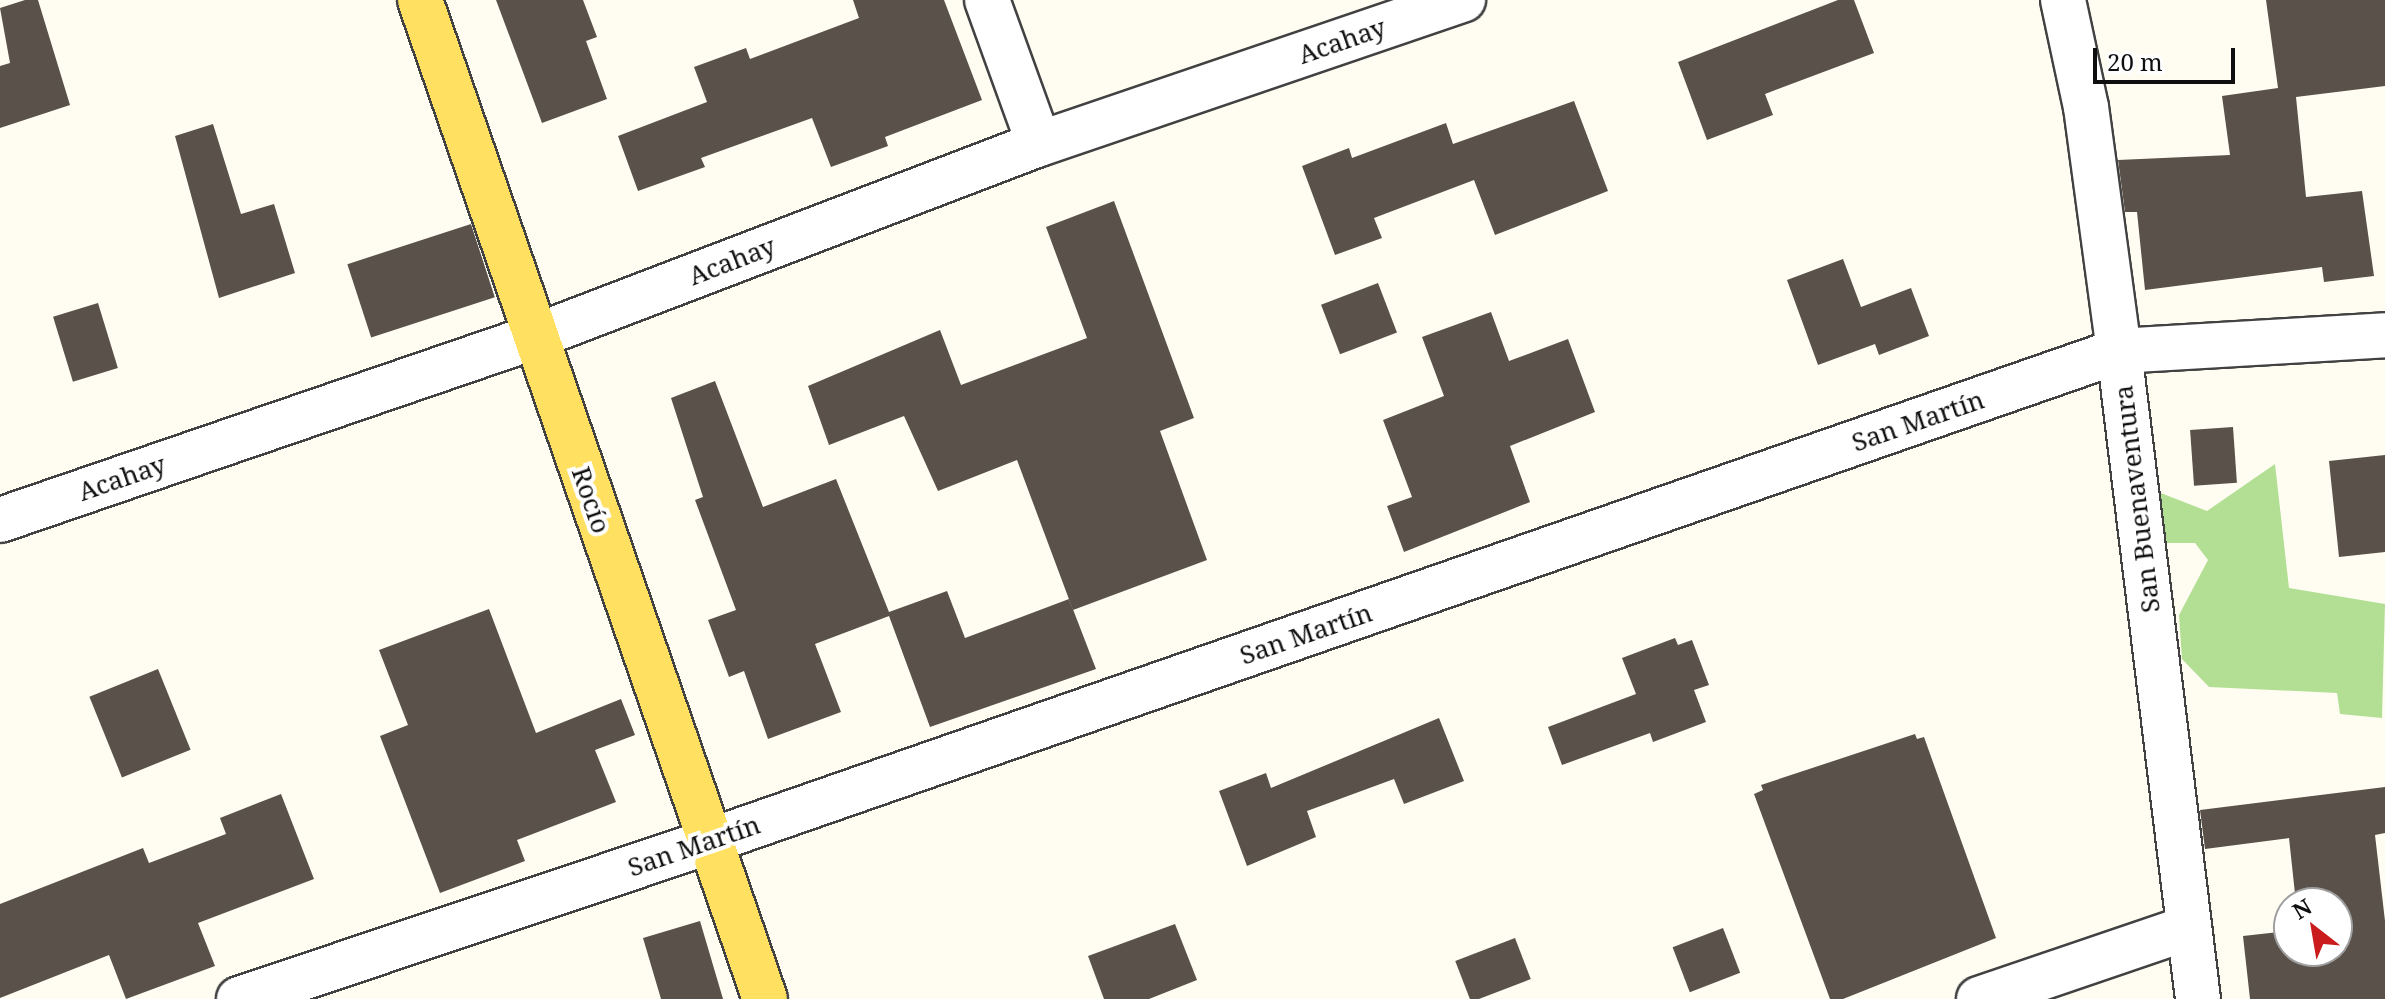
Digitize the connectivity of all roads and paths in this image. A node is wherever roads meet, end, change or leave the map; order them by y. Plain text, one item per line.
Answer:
1 (420, 0) edge
2 (987, 0) edge
3 (1463, 0) edge
4 (2063, 0) edge
5 (1039, 144) junction
6 (2385, 335) edge
7 (534, 337) junction
8 (2119, 351) junction
9 (0, 520) edge
10 (710, 841) junction
11 (2187, 928) junction
12 (239, 999) edge
13 (765, 999) edge
14 (1979, 999) edge
15 (2198, 999) edge

1 - 7 main road, Rocío
2 - 5 street
3 - 5 street, Acahay
4 - 8 street, San Buenaventura
5 - 7 street, Acahay
6 - 8 street, San Martín
7 - 9 street, Acahay
7 - 10 main road, Rocío
8 - 10 street, San Martín
8 - 11 street, San Buenaventura
10 - 12 street, San Martín
10 - 13 main road, Rocío
11 - 14 street
11 - 15 street, San Buenaventura

